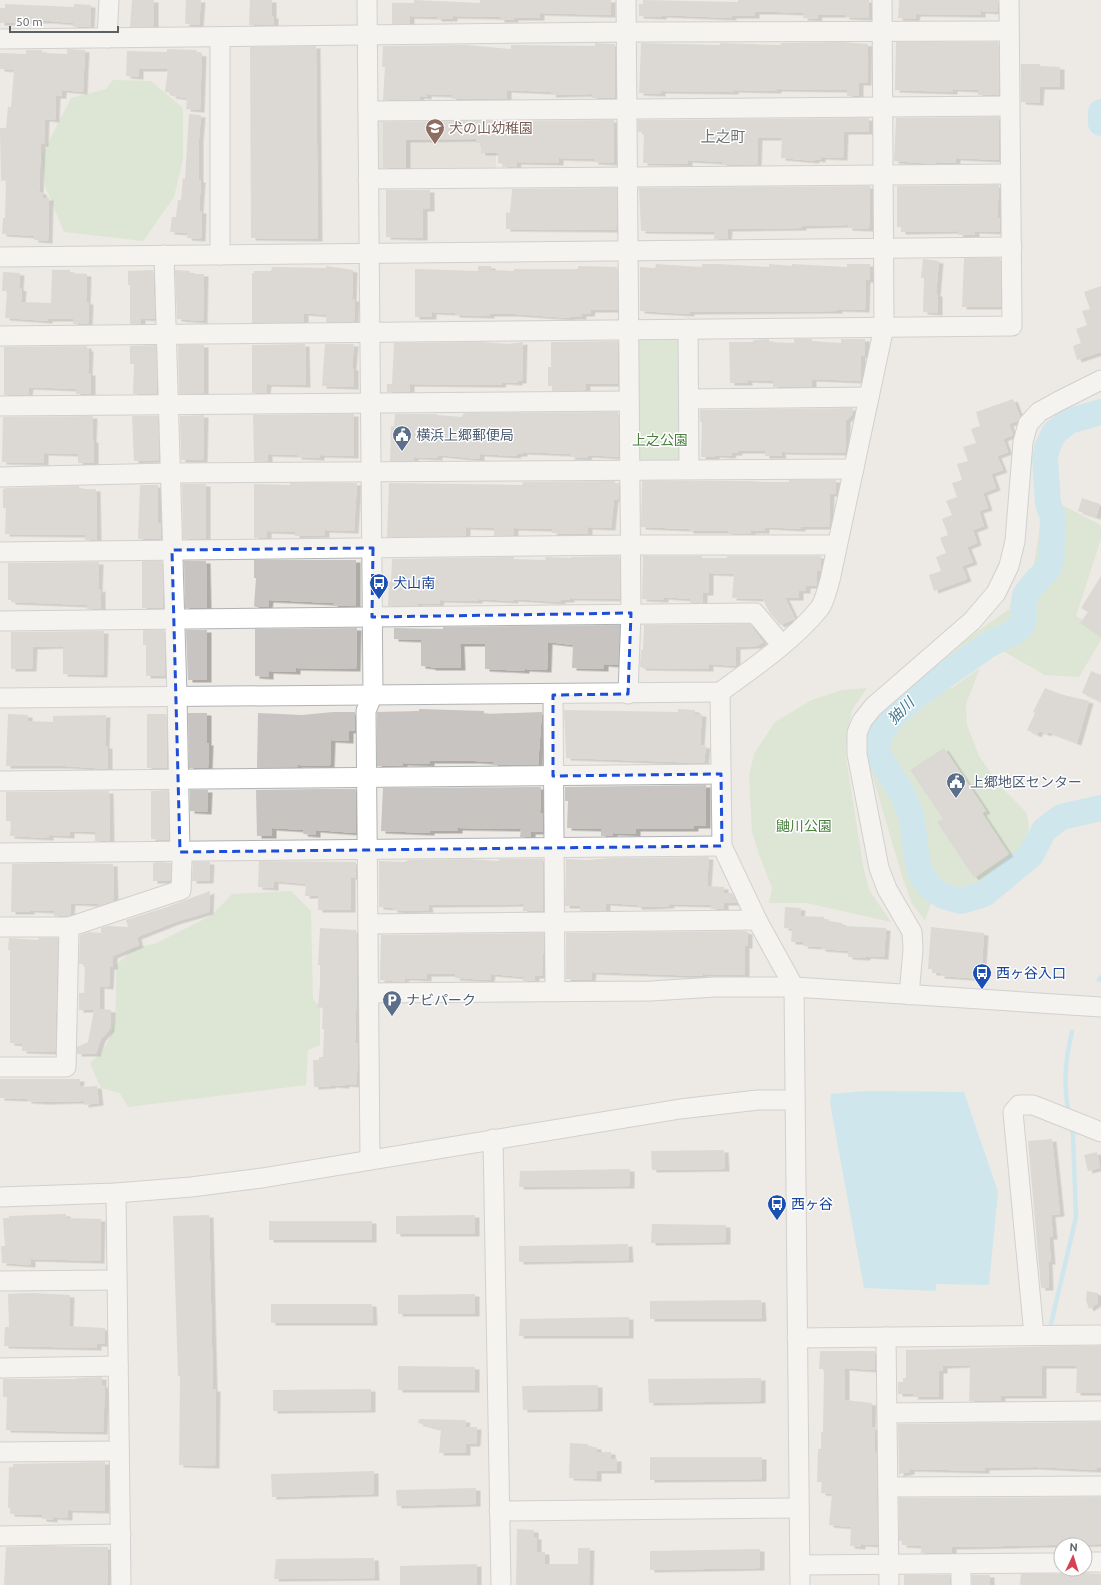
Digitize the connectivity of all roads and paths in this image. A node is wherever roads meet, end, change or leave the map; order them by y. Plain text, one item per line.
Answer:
1 (109, 0) edge
2 (367, 0) edge
3 (626, 0) edge
4 (882, 0) edge
5 (1009, 0) edge
6 (1009, 31) junction
7 (626, 32) junction
8 (882, 32) junction
9 (368, 35) junction
10 (220, 37) junction
11 (107, 38) junction
12 (0, 39) edge
13 (1009, 106) junction
14 (882, 107) junction
15 (626, 109) junction
16 (368, 111) junction
17 (883, 174) junction
18 (1010, 174) junction
19 (627, 177) junction
20 (368, 179) junction
21 (1012, 247) junction
22 (883, 249) junction
23 (628, 252) junction
24 (369, 253) junction
25 (164, 255) junction
26 (220, 255) junction
27 (0, 257) edge
28 (884, 327) junction
29 (688, 329) junction
30 (628, 330) junction
31 (370, 332) junction
32 (166, 334) junction
33 (0, 336) edge
34 (1101, 380) edge
35 (869, 397) junction
36 (690, 399) junction
37 (628, 400) junction
38 (370, 402) junction
39 (168, 404) junction
40 (0, 406) edge
41 (689, 468) junction
42 (854, 469) junction
43 (629, 470) junction
44 (371, 472) junction
45 (170, 473) junction
46 (0, 477) edge
47 (630, 544) junction
48 (836, 545) junction
49 (373, 548) junction
50 (172, 550) junction
51 (0, 552) edge
52 (631, 613) junction
53 (372, 617) junction
54 (174, 618) junction
55 (0, 621) edge
56 (781, 644) junction
57 (720, 692) junction
58 (373, 694) junction
59 (628, 694) junction
60 (553, 695) junction
61 (177, 696) junction
62 (0, 698) edge
63 (721, 774) junction
64 (554, 776) junction
65 (367, 777) junction
66 (178, 779) junction
67 (0, 781) edge
68 (722, 846) junction
69 (555, 848) junction
70 (368, 849) junction
71 (180, 852) junction
72 (0, 853) edge
73 (757, 920) junction
74 (554, 923) junction
75 (368, 924) junction
76 (0, 927) edge
77 (69, 927) junction
78 (794, 987) junction
79 (555, 990) junction
80 (369, 993) junction
81 (909, 995) junction
82 (1101, 1007) edge
83 (0, 1067) edge
84 (795, 1100) junction
85 (1101, 1132) edge
86 (493, 1139) junction
87 (370, 1160) junction
88 (116, 1193) junction
89 (0, 1197) edge
90 (117, 1280) junction
91 (0, 1281) edge
92 (1101, 1334) edge
93 (1034, 1335) junction
94 (886, 1337) junction
95 (797, 1338) junction
96 (118, 1366) junction
97 (0, 1368) edge
98 (1101, 1411) edge
99 (887, 1413) junction
100 (119, 1451) junction
101 (0, 1452) edge
102 (1101, 1486) edge
103 (888, 1488) junction
104 (799, 1508) junction
105 (500, 1511) junction
106 (121, 1534) junction
107 (0, 1536) edge
108 (1053, 1563) edge
109 (888, 1564) junction
110 (961, 1564) junction
111 (800, 1565) junction
112 (121, 1585) edge
113 (501, 1585) edge
114 (800, 1585) edge
115 (889, 1585) edge
116 (961, 1585) edge

1 - 11 street
2 - 9 street
3 - 7 street
4 - 8 street
5 - 6 street
6 - 8 street
6 - 13 street
7 - 8 street
7 - 9 street
7 - 15 street
8 - 14 street
9 - 10 street
9 - 16 street
10 - 11 street
10 - 26 street
11 - 12 street
13 - 14 street
13 - 18 street
14 - 15 street
14 - 17 street
15 - 16 street
15 - 19 street
16 - 20 street
17 - 18 street
17 - 19 street
17 - 22 street
18 - 21 street
19 - 20 street
19 - 23 street
20 - 24 street
21 - 22 street
21 - 28 street
22 - 23 street
22 - 28 street
23 - 24 street
23 - 30 street
24 - 26 street
24 - 31 street
25 - 26 street
25 - 27 street
25 - 32 street
28 - 29 street
28 - 35 street
29 - 30 street
29 - 36 street
30 - 31 street
30 - 37 street
31 - 32 street
31 - 38 street
32 - 33 street
32 - 39 street
34 - 81 street
35 - 36 street
35 - 42 street
36 - 41 street
37 - 38 street
37 - 43 street
38 - 39 street
38 - 44 street
39 - 40 street
39 - 45 street
41 - 42 street
41 - 43 street
42 - 48 street
43 - 44 street
43 - 47 street
44 - 45 street
44 - 49 street
45 - 46 street
45 - 50 street
47 - 48 street
47 - 49 street
47 - 52 street
48 - 56 street
49 - 50 street
49 - 53 street
50 - 51 street
50 - 54 street
52 - 53 street
52 - 56 street
52 - 59 street
53 - 54 street
53 - 58 street
54 - 55 street
54 - 61 street
56 - 57 street
57 - 59 street
57 - 63 street
58 - 60 street
58 - 61 street
58 - 65 street
59 - 60 street
60 - 64 street
61 - 62 street
61 - 66 street
63 - 64 street
63 - 68 street
64 - 65 street
64 - 69 street
65 - 66 street
65 - 70 street
66 - 67 street
66 - 71 street
68 - 69 street
68 - 73 street
69 - 70 street
69 - 74 street
70 - 71 street
70 - 75 street
71 - 72 street
71 - 77 street
73 - 74 street
73 - 78 street
74 - 75 street
74 - 79 street
75 - 80 street
76 - 77 street
77 - 83 street
78 - 79 street
78 - 81 street
78 - 84 street
79 - 80 street
80 - 87 street
81 - 82 street
84 - 86 street
84 - 95 street
85 - 93 street
86 - 87 street
86 - 105 street
87 - 88 street
88 - 89 street
88 - 90 street
90 - 91 street
90 - 96 street
92 - 93 street
93 - 94 street
94 - 95 street
94 - 99 street
95 - 104 street
96 - 97 street
96 - 100 street
98 - 99 street
99 - 103 street
100 - 101 street
100 - 106 street
102 - 103 street
103 - 109 street
104 - 105 street
104 - 111 street
105 - 113 street
106 - 107 street
106 - 112 street
108 - 110 street
109 - 110 street
109 - 111 street
109 - 115 street
110 - 116 street
111 - 114 street

